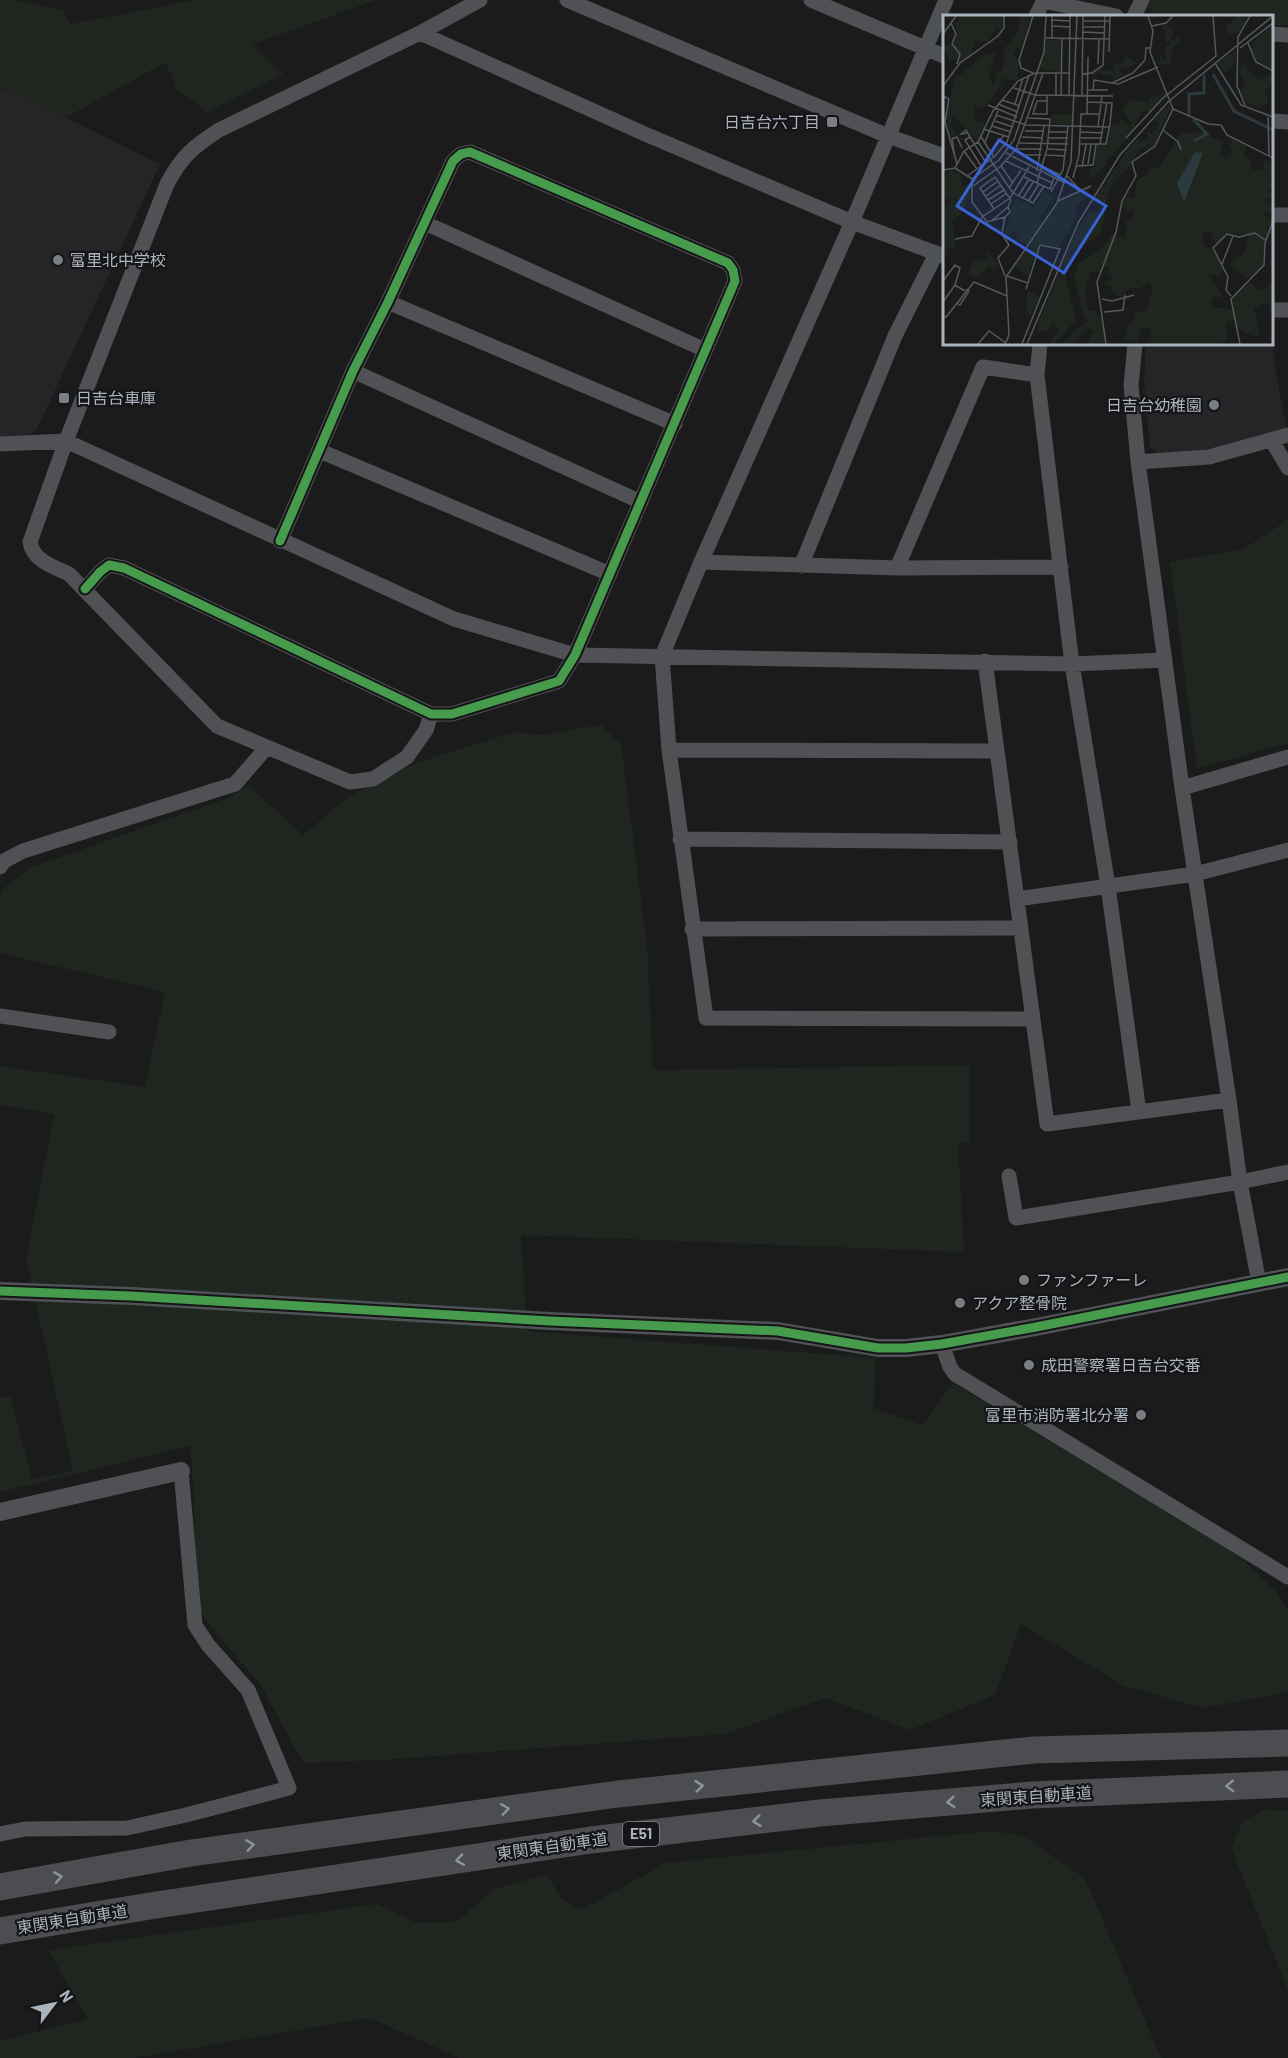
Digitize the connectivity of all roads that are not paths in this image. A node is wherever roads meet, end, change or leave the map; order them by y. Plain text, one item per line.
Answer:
1 (480, 0) edge
2 (567, 0) edge
3 (811, 0) edge
4 (851, 0) edge
5 (946, 0) edge
6 (1044, 0) edge
7 (1142, 0) edge
8 (845, 15) junction
9 (1036, 15) edge
10 (1112, 15) edge
11 (1134, 15) edge
12 (420, 33) junction
13 (1273, 34) edge
14 (1288, 35) edge
15 (925, 49) junction
16 (943, 55) edge
17 (1273, 121) edge
18 (1288, 122) edge
19 (888, 136) junction
20 (943, 155) edge
21 (852, 222) junction
22 (425, 223) junction
23 (940, 255) edge
24 (388, 303) junction
25 (1040, 345) edge
26 (1135, 345) edge
27 (705, 350) junction
28 (353, 371) junction
29 (1037, 375) junction
30 (675, 424) junction
31 (1288, 435) edge
32 (66, 441) junction
33 (1272, 441) junction
34 (0, 444) edge
35 (320, 451) junction
36 (1138, 462) junction
37 (1288, 468) edge
38 (641, 502) junction
39 (280, 541) junction
40 (701, 562) junction
41 (801, 566) junction
42 (1061, 567) junction
43 (897, 568) junction
44 (610, 574) junction
45 (86, 590) junction
46 (575, 655) junction
47 (662, 656) junction
48 (1165, 660) junction
49 (985, 661) junction
50 (1072, 664) junction
51 (431, 714) junction
52 (267, 747) junction
53 (669, 750) junction
54 (997, 751) junction
55 (1288, 757) edge
56 (1182, 788) junction
57 (680, 838) junction
58 (1010, 842) junction
59 (1288, 850) edge
60 (0, 867) edge
61 (1195, 874) junction
62 (1108, 886) junction
63 (1017, 899) junction
64 (1021, 928) junction
65 (692, 929) junction
66 (0, 1016) edge
67 (1033, 1019) junction
68 (109, 1032) dead end
69 (1229, 1100) junction
70 (1139, 1112) junction
71 (1288, 1172) edge
72 (1009, 1176) dead end
73 (1240, 1182) junction
74 (1288, 1277) edge
75 (1259, 1283) junction
76 (0, 1291) edge
77 (942, 1344) junction
78 (181, 1471) joint
79 (0, 1512) edge
80 (1288, 1576) edge
81 (1288, 1743) edge
82 (1288, 1784) edge
83 (0, 1834) edge
84 (0, 1887) edge
85 (0, 1931) edge

1 - 12 street
2 - 19 street
3 - 8 street
4 - 8 street
5 - 15 street
6 - 9 street
6 - 10 street
7 - 11 street
8 - 15 street
12 - 21 street
12 - 32 street
13 - 14 street
15 - 16 street
15 - 19 street
17 - 18 street
19 - 20 street
19 - 21 street
21 - 23 street
21 - 40 street
22 - 24 street
22 - 27 street
22 - 27 street
23 - 41 street
24 - 28 street
24 - 30 street
25 - 29 street
26 - 36 street
27 - 30 street
28 - 35 street
28 - 38 street
29 - 42 street
29 - 43 street
30 - 38 street
31 - 33 street
32 - 34 street
32 - 39 street
32 - 45 street
33 - 36 street
33 - 37 street
35 - 39 street
35 - 44 street
36 - 48 street
38 - 44 street
39 - 46 street
40 - 41 street
40 - 47 street
41 - 43 street
42 - 43 street
42 - 50 street
44 - 46 street
45 - 51 street
45 - 52 street
46 - 47 street
46 - 51 street
47 - 49 street
47 - 53 street
48 - 50 street
48 - 56 street
49 - 50 street
49 - 54 street
50 - 62 street
51 - 52 street
52 - 60 street
53 - 54 street
53 - 57 street
54 - 58 street
55 - 56 street
56 - 61 street
57 - 58 street
57 - 65 street
58 - 63 street
59 - 61 street
61 - 62 street
61 - 69 street
62 - 63 street
62 - 70 street
63 - 64 street
64 - 65 street
64 - 67 street
65 - 67 street
66 - 68 street
67 - 70 street
69 - 70 street
69 - 73 street
71 - 73 street
72 - 73 street
73 - 75 street
74 - 75 street
75 - 77 street
76 - 77 street
77 - 80 street
78 - 79 street
78 - 83 street
84 -> 81 highway
82 -> 85 highway, 東関東自動車道 / E51

